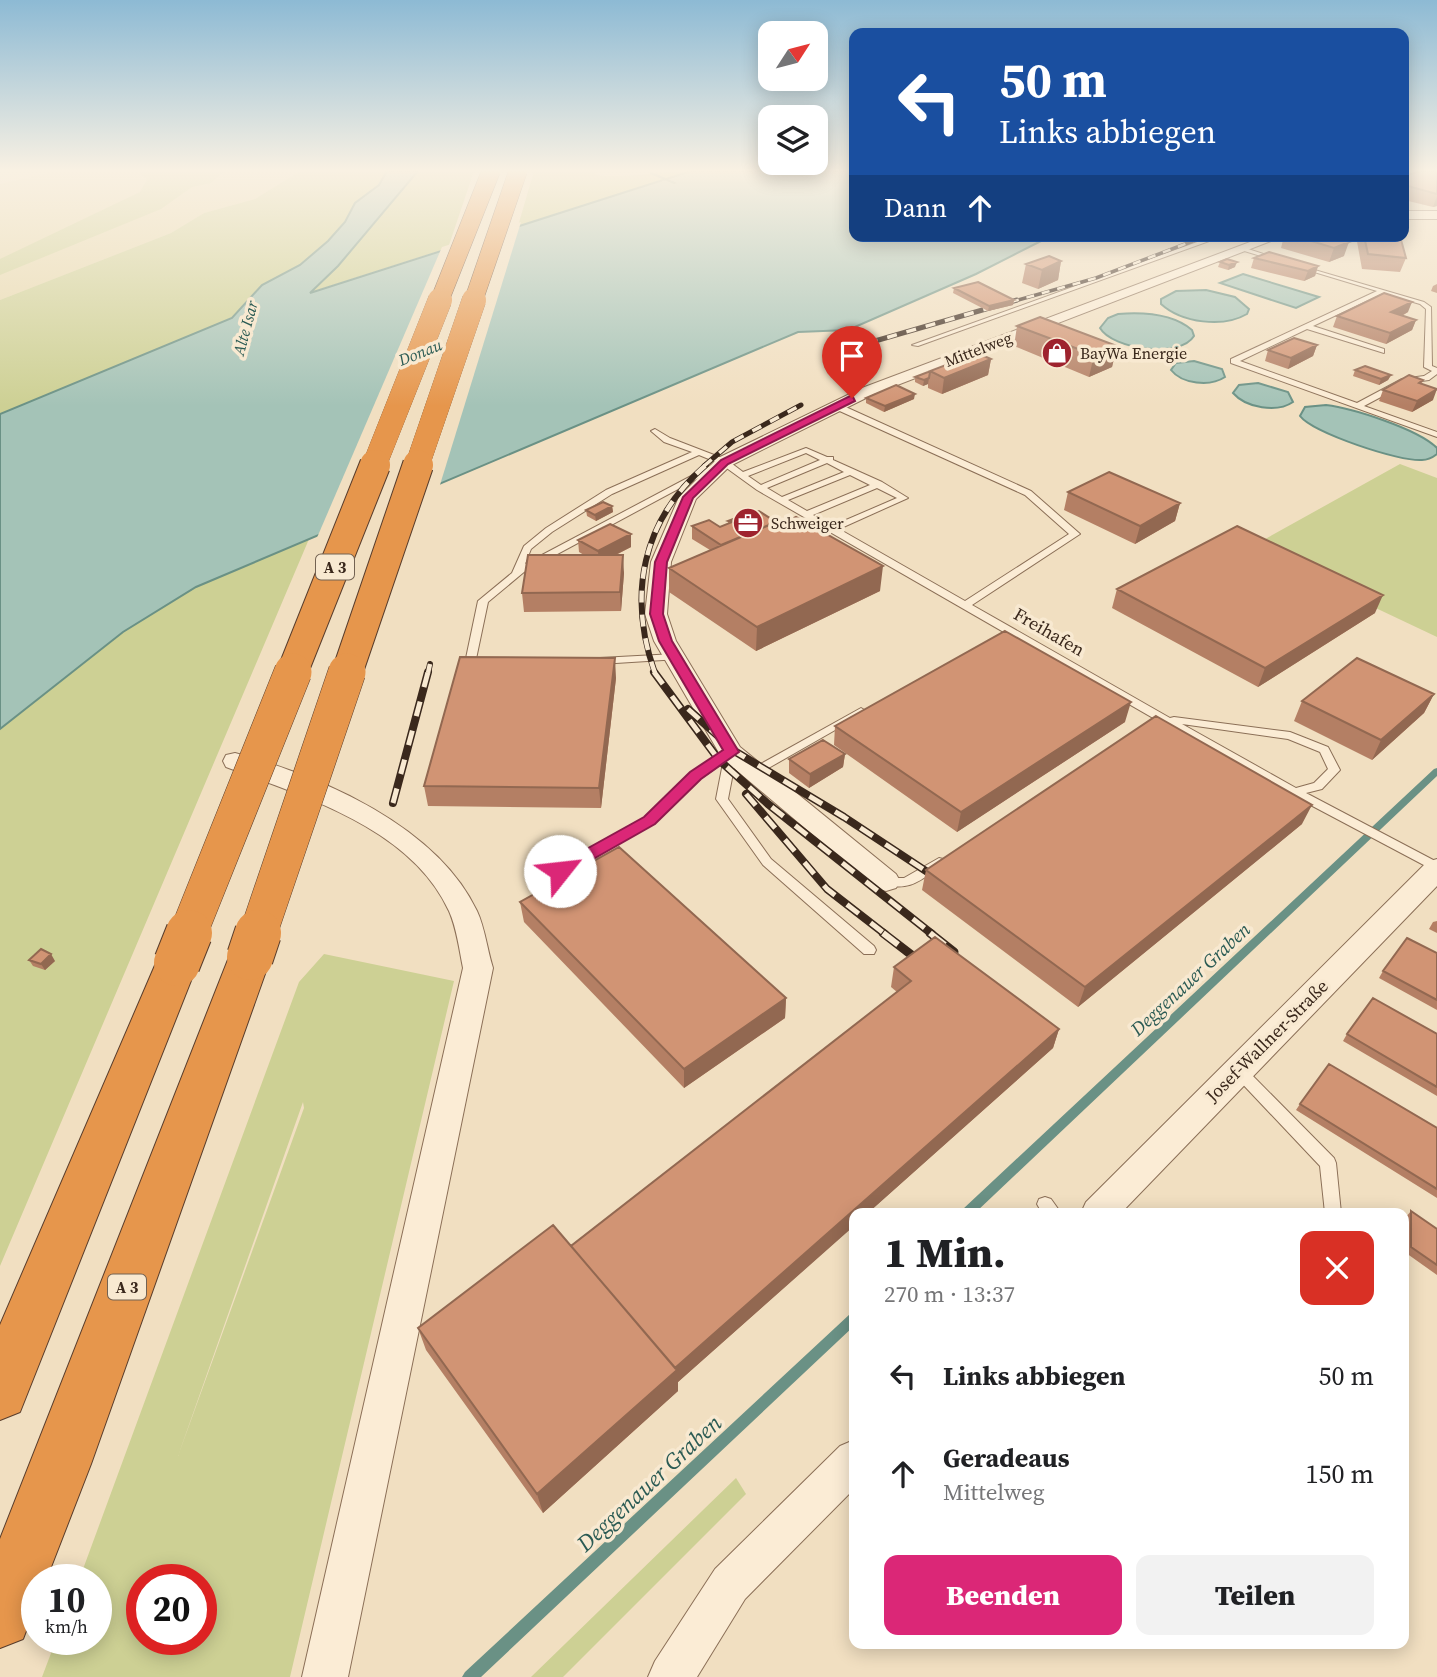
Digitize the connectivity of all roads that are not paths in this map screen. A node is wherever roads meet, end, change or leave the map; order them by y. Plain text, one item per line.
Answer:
1 (460, 249) edge
2 (491, 249) edge
3 (1183, 249) edge
4 (1243, 249) joint
5 (1280, 261) edge
6 (1293, 264) edge
7 (1383, 291) junction
8 (1308, 327) junction
9 (916, 345) dead end
10 (1381, 351) dead end
11 (1437, 370) edge
12 (836, 406) junction
13 (1359, 406) junction
14 (655, 431) dead end
15 (1435, 432) edge
16 (700, 452) junction
17 (830, 459) junction
18 (733, 468) junction
19 (853, 471) junction
20 (879, 484) junction
21 (760, 488) junction
22 (781, 500) junction
23 (807, 514) junction
24 (832, 529) junction
25 (515, 575) junction
26 (966, 605) junction
27 (1009, 629) junction
28 (997, 636) edge
29 (675, 657) junction
30 (496, 662) edge
31 (588, 662) edge
32 (867, 708) edge
33 (1152, 719) junction
34 (731, 752) junction
35 (235, 761) dead end
36 (754, 771) junction
37 (1294, 792) junction
38 (949, 855) edge
39 (1437, 868) edge
40 (560, 871) dead end
41 (886, 881) joint
42 (869, 950) dead end
43 (1238, 1070) junction
44 (1103, 1208) edge
45 (1332, 1208) edge
46 (0, 1392) edge
47 (849, 1465) edge
48 (0, 1616) edge
49 (325, 1677) edge
50 (671, 1677) edge

1 - 46 highway, A 3, bridge
2 - 48 highway, A 3, bridge
3 - 9 lane
4 - 5 lane
4 - 12 street, Mittelweg
6 - 7 lane
7 - 8 lane
7 - 11 lane
8 - 10 lane
8 - 13 lane
11 - 13 lane
12 - 18 street, Mittelweg
12 - 26 lane
13 - 15 lane
14 - 16 lane, Freihafen
16 - 18 lane, Freihafen
16 - 25 lane
17 - 18 lane
17 - 19 lane
17 - 21 lane
18 - 21 lane, Freihafen
18 - 25 lane
18 - 29 street, Mittelweg
19 - 20 lane
19 - 22 lane
20 - 23 lane
20 - 24 lane
21 - 22 lane, Freihafen
22 - 23 lane, Freihafen
23 - 24 lane, Freihafen
24 - 26 lane, Freihafen
25 - 30 lane
26 - 27 lane, Freihafen
27 - 28 lane
27 - 33 lane, Freihafen
29 - 31 lane
29 - 34 street, Mittelweg
32 - 36 lane
33 - 37 lane, Freihafen
33 - 37 lane
34 - 36 street, Mittelweg
34 - 40 lane
34 - 42 lane
35 - 49 street
36 - 41 street, Mittelweg
37 - 39 lane, Freihafen
38 - 41 lane
39 - 43 street, Josef-Wallner-Straße
43 - 44 street, Josef-Wallner-Straße
43 - 45 lane
47 - 50 street

